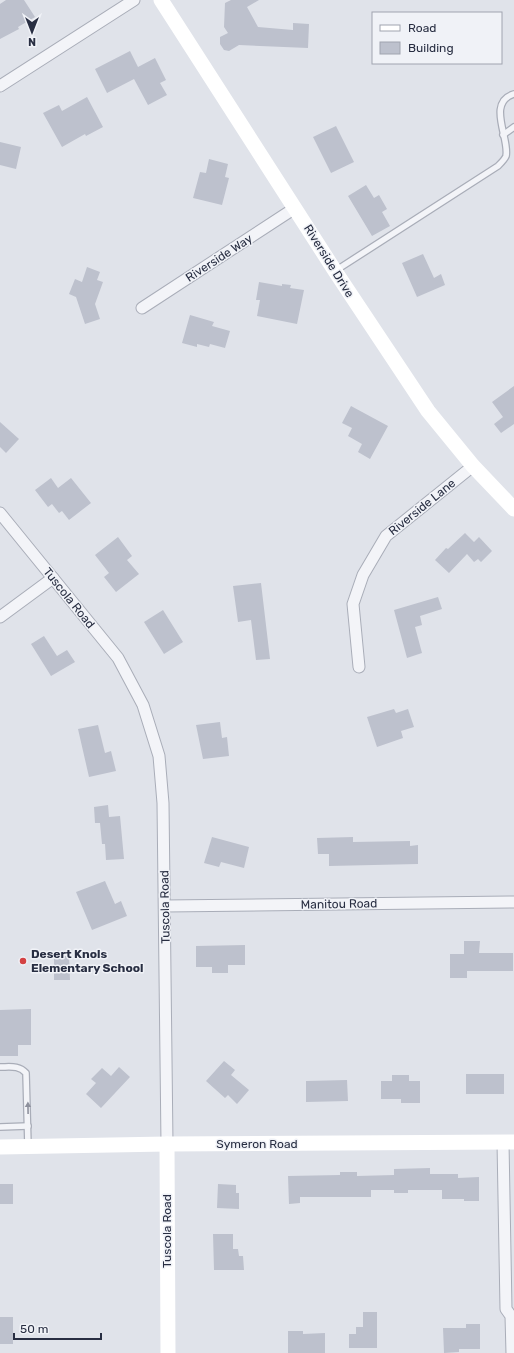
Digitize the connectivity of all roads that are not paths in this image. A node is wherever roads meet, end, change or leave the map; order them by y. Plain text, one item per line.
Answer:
1 (134, 0) edge
2 (161, 0) edge
3 (0, 86) edge
4 (514, 94) edge
5 (514, 127) edge
6 (503, 135) junction
7 (295, 208) junction
8 (335, 271) junction
9 (142, 308) dead end
10 (473, 466) junction
11 (514, 509) edge
12 (0, 512) edge
13 (53, 578) junction
14 (0, 617) edge
15 (359, 667) dead end
16 (514, 902) edge
17 (165, 906) junction
18 (0, 1067) edge
19 (28, 1126) junction
20 (0, 1127) edge
21 (509, 1142) edge
22 (167, 1144) junction
23 (28, 1146) junction
24 (0, 1147) edge
25 (168, 1353) edge
26 (512, 1353) edge

1 - 3 street
2 - 7 street, Riverside Drive
4 - 6 lane
5 - 6 lane
6 - 8 lane
7 - 8 street, Riverside Drive
7 - 9 street, Riverside Way
8 - 10 street, Riverside Drive
10 - 11 street, Riverside Drive
10 - 15 street, Riverside Lane
12 - 13 street, Tuscola Road
13 - 14 street
13 - 17 street, Tuscola Road
16 - 17 street, Manitou Road
17 - 22 street, Tuscola Road
19 -> 18 lane
19 - 20 lane
19 - 23 lane
21 - 22 street, Symeron Road
21 - 26 street
22 - 23 street, Symeron Road
22 - 25 street, Tuscola Road
23 - 24 street, Symeron Road

